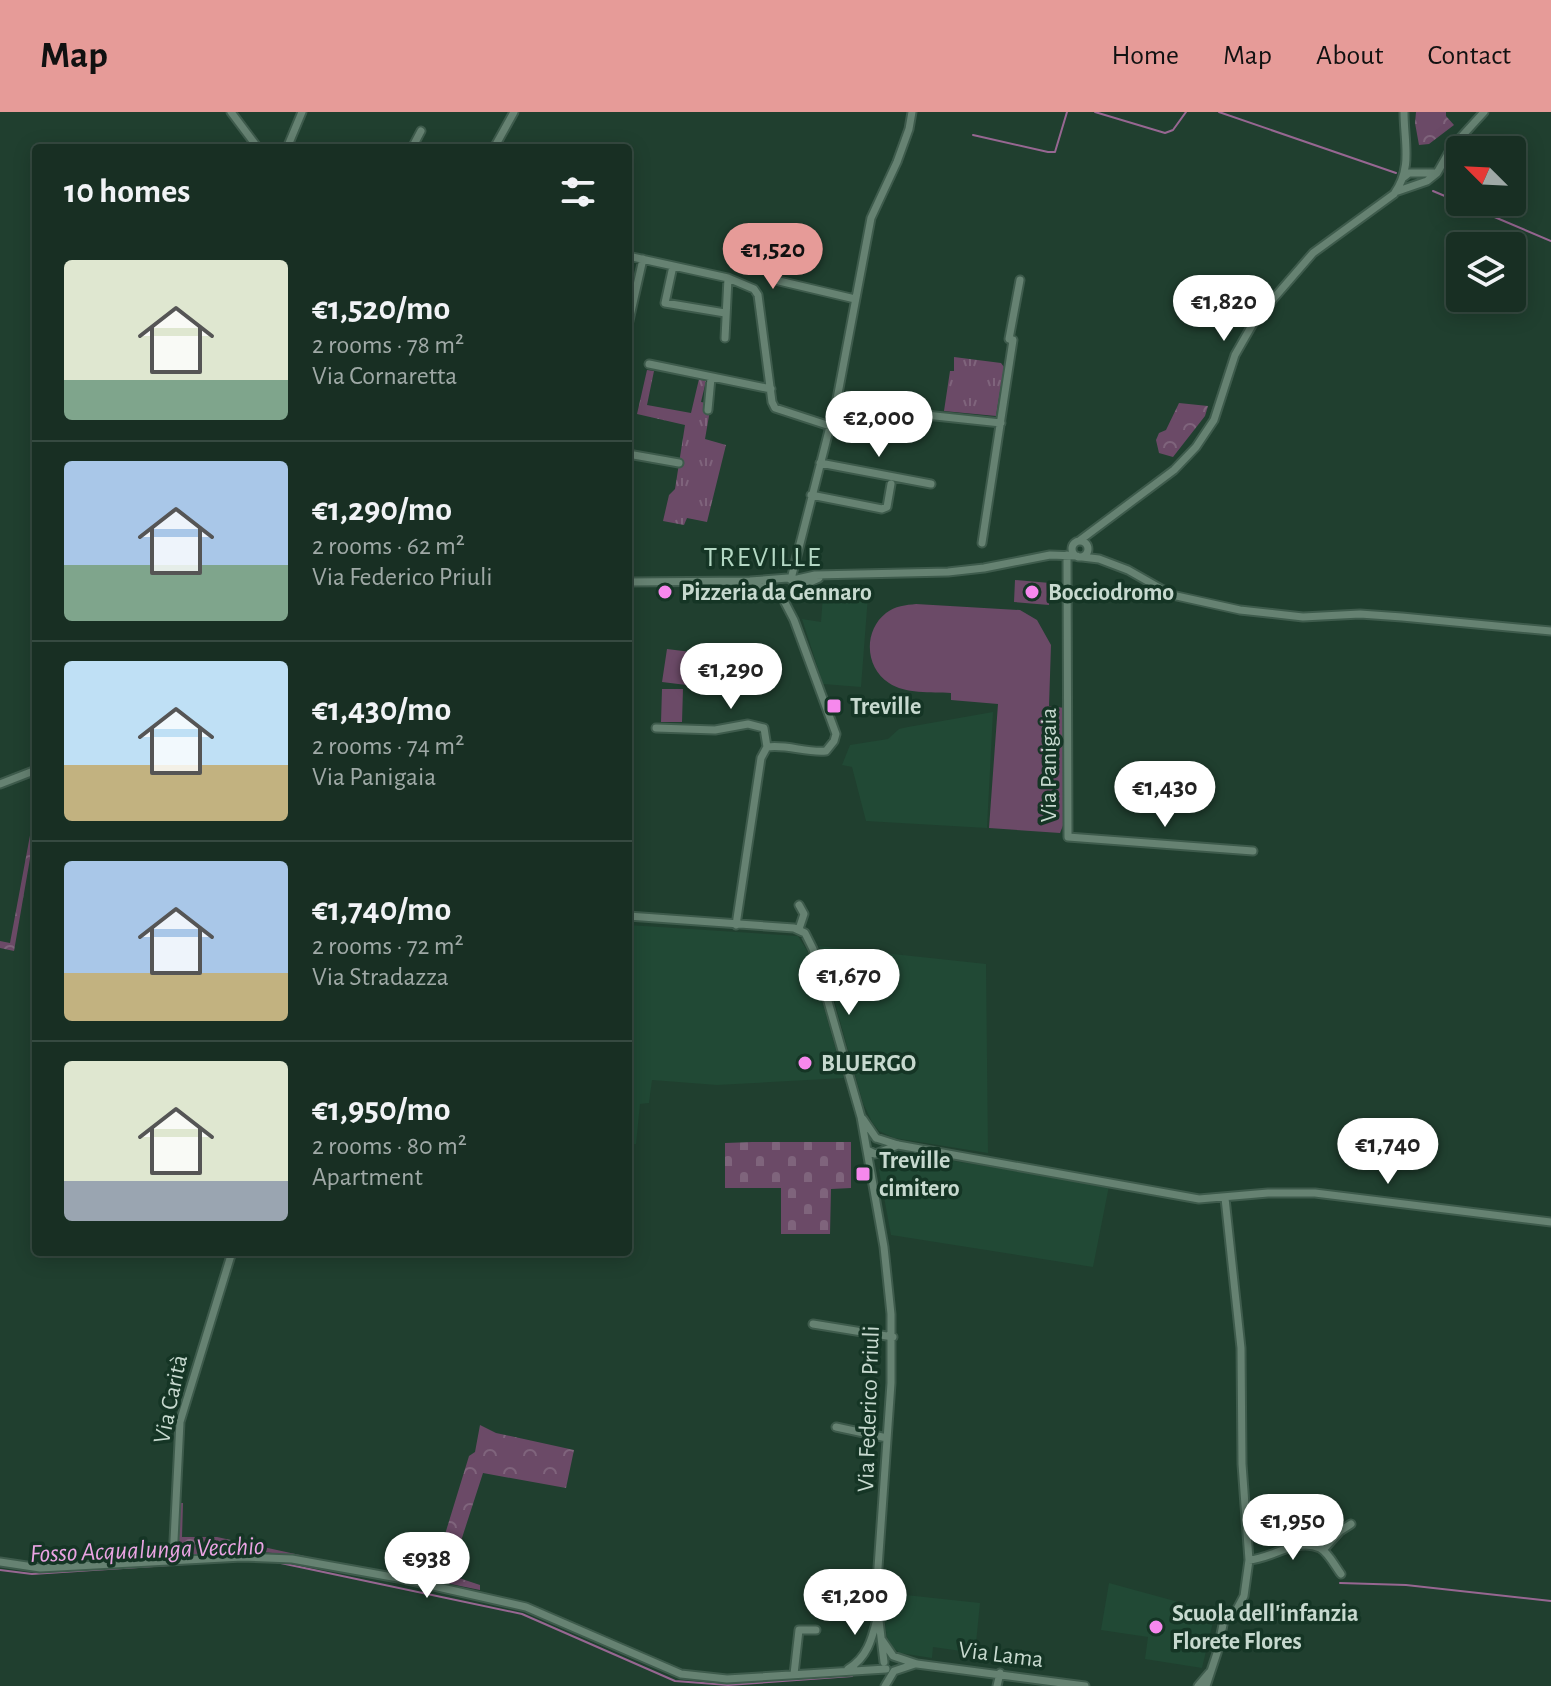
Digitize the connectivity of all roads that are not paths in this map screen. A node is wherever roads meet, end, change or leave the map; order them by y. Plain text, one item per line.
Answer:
1 (231, 112) edge
2 (302, 112) edge
3 (514, 112) edge
4 (912, 112) edge
5 (1404, 112) edge
6 (1484, 112) edge
7 (421, 131) dead end
8 (255, 144) edge
9 (289, 144) edge
10 (414, 144) edge
11 (496, 144) edge
12 (1407, 160) junction
13 (1442, 167) junction
14 (1416, 173) junction
15 (1404, 177) junction
16 (1416, 184) junction
17 (1394, 194) junction
18 (632, 257) edge
19 (643, 259) junction
20 (673, 266) junction
21 (728, 278) junction
22 (1020, 280) dead end
23 (779, 281) dead end
24 (855, 299) junction
25 (632, 307) edge
26 (725, 313) junction
27 (725, 338) dead end
28 (649, 364) dead end
29 (711, 378) junction
30 (771, 389) junction
31 (837, 399) junction
32 (860, 408) junction
33 (708, 410) dead end
34 (833, 412) junction
35 (1001, 423) junction
36 (830, 426) junction
37 (632, 455) edge
38 (679, 463) dead end
39 (820, 463) junction
40 (891, 484) dead end
41 (931, 484) dead end
42 (811, 495) junction
43 (1096, 528) junction
44 (1076, 542) junction
45 (982, 543) dead end
46 (1088, 547) junction
47 (1050, 555) junction
48 (1067, 555) junction
49 (1080, 557) junction
50 (1099, 559) junction
51 (830, 576) junction
52 (790, 579) junction
53 (750, 581) junction
54 (632, 582) edge
55 (797, 588) junction
56 (780, 593) junction
57 (793, 596) junction
58 (794, 620) junction
59 (1551, 631) edge
60 (656, 728) dead end
61 (767, 747) junction
62 (32, 772) edge
63 (0, 784) edge
64 (1253, 851) dead end
65 (799, 905) dead end
66 (632, 916) edge
67 (736, 925) junction
68 (802, 931) junction
69 (861, 1117) junction
70 (877, 1138) junction
71 (898, 1145) junction
72 (867, 1146) junction
73 (879, 1152) junction
74 (873, 1181) junction
75 (1225, 1198) junction
76 (1551, 1222) edge
77 (231, 1256) edge
78 (813, 1324) dead end
79 (893, 1337) junction
80 (836, 1427) dead end
81 (887, 1438) junction
82 (1351, 1524) dead end
83 (1323, 1550) junction
84 (173, 1560) junction
85 (1249, 1560) junction
86 (0, 1562) edge
87 (1341, 1574) dead end
88 (878, 1610) junction
89 (816, 1630) dead end
90 (881, 1639) junction
91 (895, 1657) junction
92 (917, 1664) junction
93 (889, 1667) junction
94 (1210, 1671) junction
95 (843, 1672) junction
96 (1000, 1673) junction
97 (794, 1674) junction
98 (884, 1686) edge
99 (997, 1686) edge
100 (1082, 1686) edge
101 (1198, 1686) edge
102 (1206, 1686) edge

1 - 8 street
2 - 9 street
3 - 11 street
4 - 24 street
5 - 12 street
6 - 13 street
7 - 10 street
12 - 14 street
12 - 15 street
13 - 14 street
13 - 16 street
14 - 15 street
15 - 16 street
15 - 17 street
16 - 17 street
17 - 43 street
18 - 19 street
19 - 20 street
19 - 25 street
20 - 21 street
20 - 26 street
21 - 26 street
21 - 30 street
22 - 35 street
23 - 24 street
24 - 31 street
26 - 27 street
28 - 29 street
29 - 30 street
29 - 33 street
30 - 36 street
31 - 32 street
31 - 34 street
32 - 34 street
32 - 35 street
34 - 36 street
35 - 45 street
36 - 39 street
37 - 38 street
39 - 41 street
39 - 42 street
40 - 42 street
42 - 52 street
43 - 44 street
43 - 46 street
44 - 46 street
44 - 47 street
44 - 49 street
46 - 49 street
46 - 50 street
47 - 48 street
47 - 51 street
48 - 49 street
48 - 64 street, Via Panigaia
49 - 50 street
50 - 59 street
51 - 52 street
51 - 55 street
52 - 53 street
52 - 55 street
52 - 56 street
53 - 54 street
53 - 56 street
55 - 57 street
56 - 57 street
56 - 58 street
57 - 58 street
58 - 61 street
60 - 61 street
61 - 67 street
62 - 63 street
65 - 68 street
66 - 67 street
67 - 68 street
68 - 69 street
69 - 70 street
69 - 72 street, Via Federico Priuli
70 - 71 street
70 - 72 street
70 - 73 street
71 - 73 street
71 - 75 street
72 - 73 street
72 - 74 street, Via Federico Priuli
73 - 74 street
74 - 79 street, Via Federico Priuli
75 - 76 street
75 - 85 street
77 - 84 street, Via Carità
78 - 79 street
79 - 81 street, Via Federico Priuli
80 - 81 street
81 - 88 street, Via Federico Priuli
82 - 83 street
83 - 85 street
83 - 87 street
84 - 86 street
84 - 97 street
85 - 94 street
88 - 90 street, Via Federico Priuli
88 - 95 street
89 - 97 street
90 - 91 street, Via Federico Priuli
90 - 93 street, Via Federico Priuli
91 - 92 street, Via Lama
91 - 93 street
91 - 93 street
92 - 93 street, Via Lama
92 - 96 street, Via Lama
93 - 95 street
93 - 98 street
94 - 101 street
94 - 102 street
95 - 97 street
96 - 99 street
96 - 100 street, Via Lama

